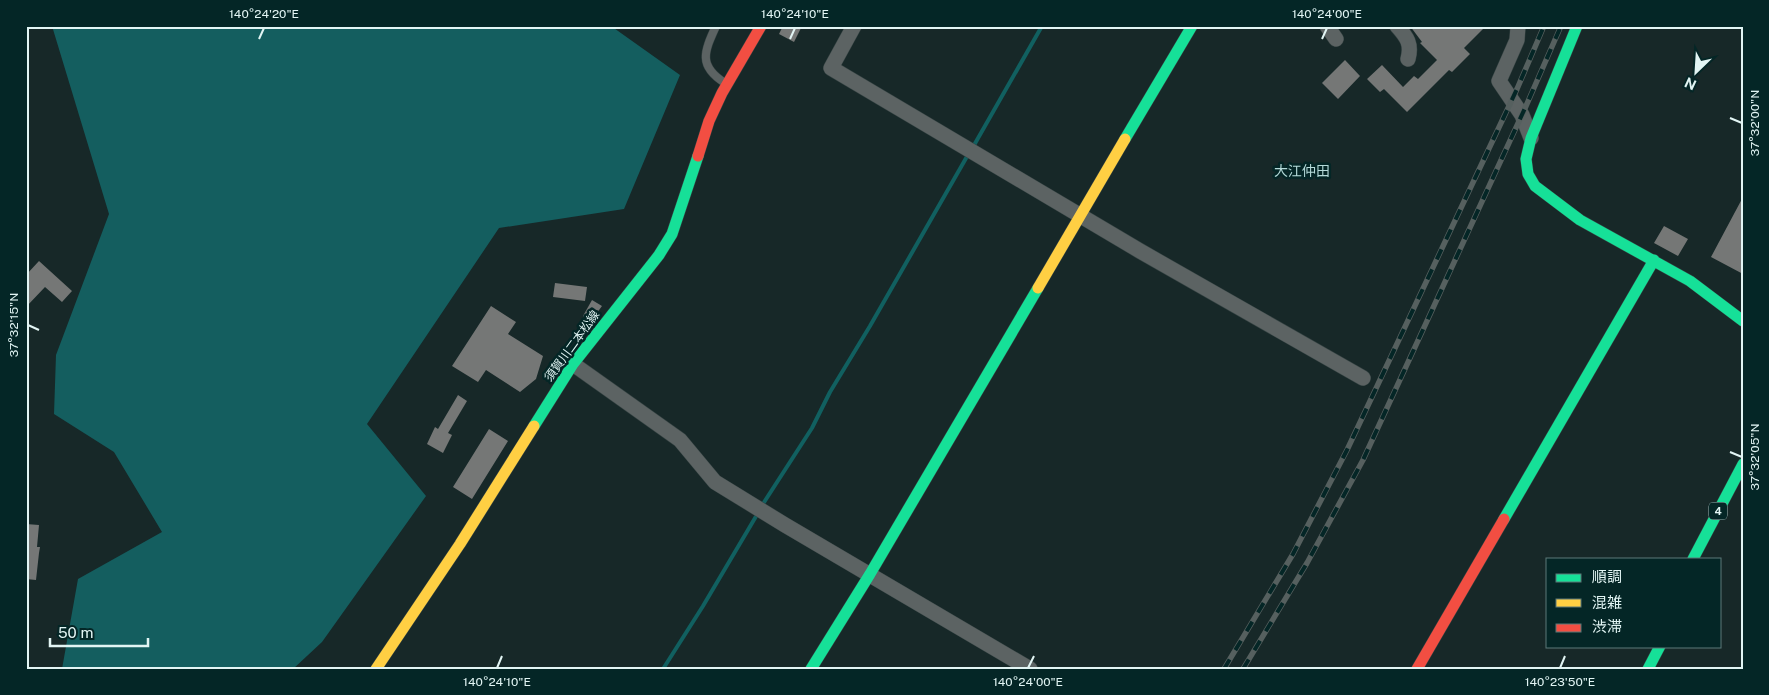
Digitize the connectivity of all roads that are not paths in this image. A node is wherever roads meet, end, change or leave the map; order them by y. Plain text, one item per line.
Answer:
1 (716, 26) edge
2 (761, 26) edge
3 (854, 26) edge
4 (1192, 26) edge
5 (1397, 26) edge
6 (1518, 26) edge
7 (1577, 26) edge
8 (1408, 59) dead end
9 (727, 84) junction
10 (1531, 138) junction
11 (1081, 216) junction
12 (1654, 260) junction
13 (1743, 321) edge
14 (573, 364) junction
15 (1363, 378) dead end
16 (1743, 464) edge
17 (1694, 558) edge
18 (870, 574) junction
19 (1659, 648) edge
20 (376, 669) edge
21 (811, 669) edge
22 (1030, 669) edge
23 (1417, 669) edge
24 (1648, 669) edge

1 - 9 lane
2 - 9 main road, 須賀川二本松線
3 - 11 street
4 - 11 main road
5 - 8 street
6 - 10 street
7 - 10 main road
9 - 14 main road, 須賀川二本松線
10 - 12 main road
11 - 15 street
11 - 18 main road
12 - 13 main road
12 - 23 main road
14 - 18 street
14 - 20 main road, 須賀川二本松線
16 - 17 main road, 4
18 - 21 main road
18 - 22 street
19 - 24 main road

